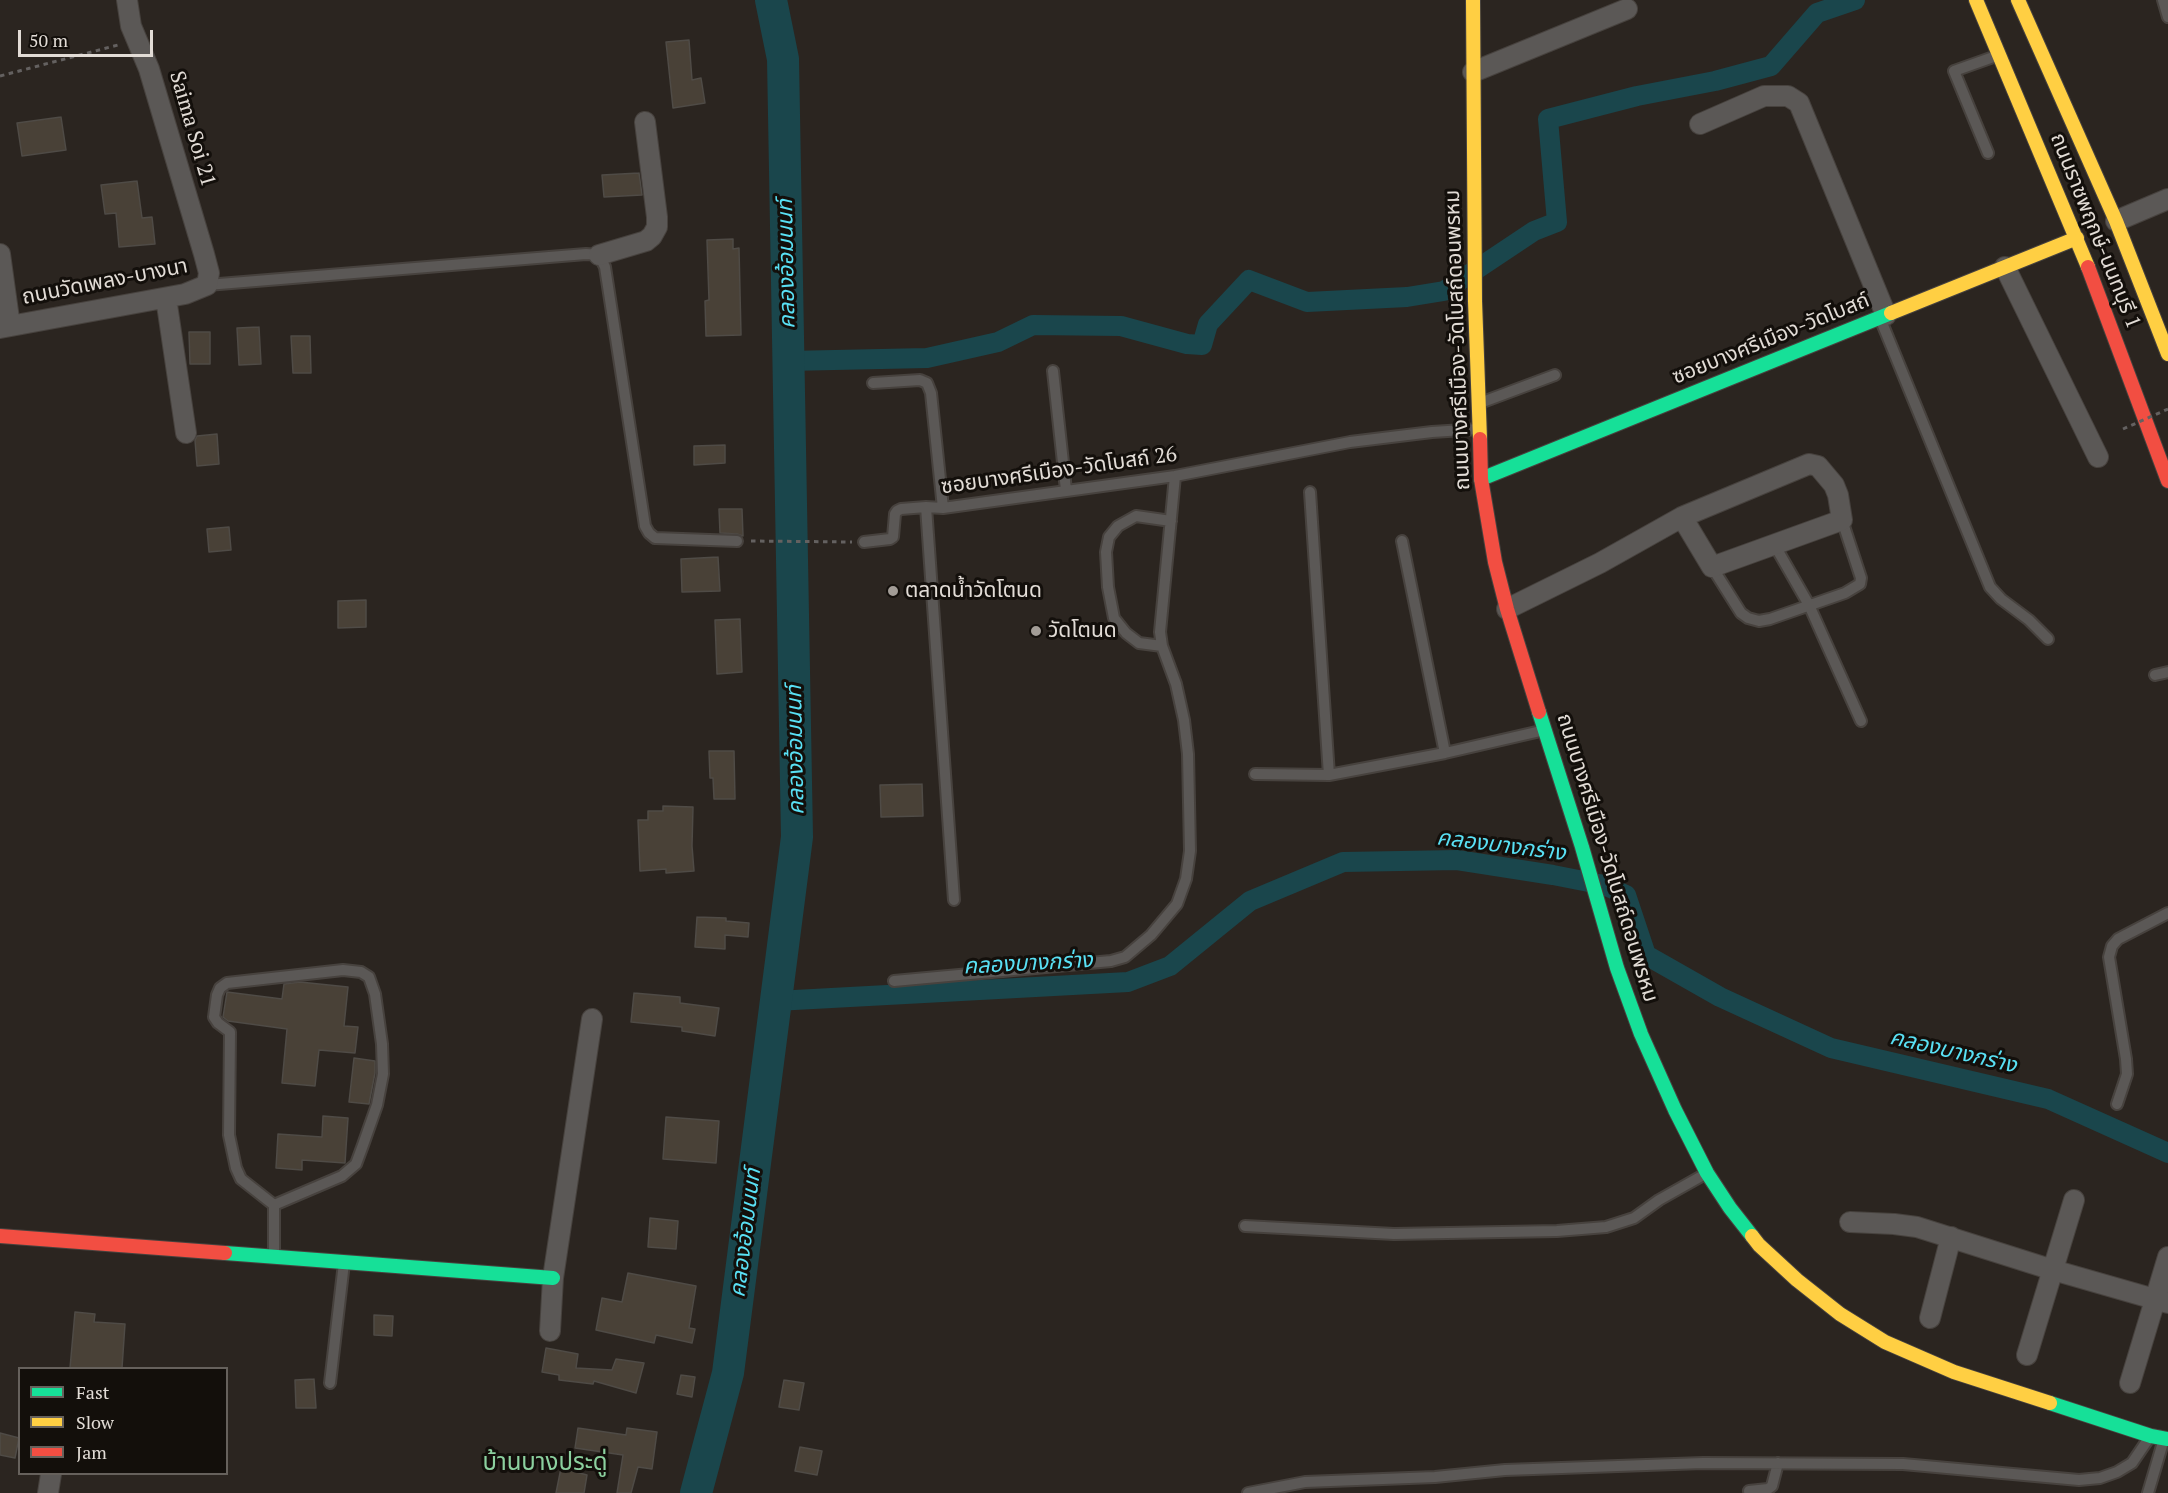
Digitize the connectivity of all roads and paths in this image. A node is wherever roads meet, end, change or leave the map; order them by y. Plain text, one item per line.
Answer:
1 (126, 0) edge
2 (1473, 0) edge
3 (1976, 0) edge
4 (2018, 0) edge
5 (2163, 0) edge
6 (1627, 9) dead end
7 (2168, 17) edge
8 (129, 34) junction
9 (1999, 55) junction
10 (1473, 72) junction
11 (0, 76) edge
12 (645, 122) dead end
13 (1700, 124) dead end
14 (1988, 153) dead end
15 (2168, 199) edge
16 (2116, 221) junction
17 (2077, 238) junction
18 (0, 255) edge
19 (599, 255) junction
20 (2005, 267) junction
21 (208, 279) junction
22 (166, 298) junction
23 (1883, 317) junction
24 (5, 327) edge
25 (2168, 354) edge
26 (1053, 371) dead end
27 (1556, 375) dead end
28 (873, 383) dead end
29 (1478, 404) junction
30 (2168, 409) edge
31 (1479, 429) junction
32 (2122, 429) dead end
33 (186, 433) dead end
34 (2098, 457) dead end
35 (1175, 476) junction
36 (1480, 478) junction
37 (2168, 481) edge
38 (1066, 490) junction
39 (1310, 492) dead end
40 (926, 507) junction
41 (943, 508) junction
42 (1682, 517) junction
43 (1842, 520) junction
44 (1171, 521) junction
45 (737, 541) joint
46 (1402, 541) dead end
47 (864, 542) joint
48 (1774, 544) junction
49 (1712, 567) junction
50 (1809, 605) junction
51 (1507, 609) junction
52 (2048, 639) dead end
53 (1162, 646) junction
54 (2168, 672) edge
55 (2155, 675) dead end
56 (1861, 721) dead end
57 (1545, 730) junction
58 (1445, 753) junction
59 (1255, 774) dead end
60 (1329, 776) junction
61 (954, 900) dead end
62 (2168, 914) edge
63 (894, 981) dead end
64 (592, 1018) dead end
65 (2117, 1104) dead end
66 (1707, 1173) junction
67 (2074, 1200) dead end
68 (274, 1205) junction
69 (1850, 1222) dead end
70 (1245, 1226) dead end
71 (0, 1236) edge
72 (1952, 1237) junction
73 (274, 1257) junction
74 (2168, 1257) edge
75 (344, 1262) junction
76 (2053, 1270) junction
77 (553, 1278) junction
78 (2162, 1301) edge
79 (1930, 1318) dead end
80 (550, 1331) dead end
81 (2027, 1355) dead end
82 (330, 1383) dead end
83 (2130, 1383) dead end
84 (2161, 1438) edge
85 (1778, 1463) junction
86 (51, 1475) edge
87 (1749, 1491) dead end
88 (48, 1493) edge
89 (1248, 1493) edge
90 (2148, 1493) edge

1 - 8 street, Saima Soi 21
2 - 10 street, ถนนบางศรีเมือง-วัดโบสถ์ดอนพรหม
3 - 9 street, ถนนราชพฤกษ์-นนทบุรี 1
4 - 16 street, ถนนราชพฤกษ์-นนทบุรี 1
5 - 7 lane
6 - 10 street
8 - 11 path
8 - 21 street, Saima Soi 21
9 - 14 lane
9 - 17 street, ถนนราชพฤกษ์-นนทบุรี 1
10 - 29 street, ถนนบางศรีเมือง-วัดโบสถ์ดอนพรหม
12 - 19 street
13 - 23 street
15 - 16 street
16 - 25 street, ถนนราชพฤกษ์-นนทบุรี 1
17 - 20 street, ซอยบางศรีเมือง-วัดโบสถ์
17 - 37 street, ถนนราชพฤกษ์-นนทบุรี 1
18 - 24 street
19 - 21 lane
19 - 45 lane
20 - 23 street, ซอยบางศรีเมือง-วัดโบสถ์
20 - 34 street
21 - 22 street, ถนนวัดเพลง-บางนา
22 - 24 street, ถนนวัดเพลง-บางนา
22 - 33 street
23 - 36 street, ซอยบางศรีเมือง-วัดโบสถ์
23 - 52 lane
26 - 38 lane
27 - 29 lane
28 - 41 lane
29 - 31 street, ถนนบางศรีเมือง-วัดโบสถ์ดอนพรหม
30 - 32 path, bridge
31 - 35 lane, ซอยบางศรีเมือง-วัดโบสถ์ 26
31 - 36 street, ถนนบางศรีเมือง-วัดโบสถ์ดอนพรหม
35 - 38 lane, ซอยบางศรีเมือง-วัดโบสถ์ 26
35 - 44 lane
36 - 51 street, ถนนบางศรีเมือง-วัดโบสถ์ดอนพรหม
38 - 41 lane, ซอยบางศรีเมือง-วัดโบสถ์ 26
39 - 60 lane
40 - 41 lane, ซอยบางศรีเมือง-วัดโบสถ์ 26
40 - 47 lane
40 - 61 lane, ซอยบางศรีเมือง-วัดโบสถ์ 26
42 - 43 street
42 - 49 street
42 - 51 street
43 - 48 street
43 - 50 lane
44 - 53 lane
44 - 53 lane
45 - 47 path
46 - 58 lane
48 - 49 street
48 - 50 lane
49 - 50 lane
50 - 56 lane
51 - 57 street, ถนนบางศรีเมือง-วัดโบสถ์ดอนพรหม
53 - 63 lane
54 - 55 lane
57 - 58 lane
57 - 66 street, ถนนบางศรีเมือง-วัดโบสถ์ดอนพรหม
58 - 60 lane
59 - 60 lane
62 - 65 lane
64 - 77 street
66 - 70 lane
66 - 84 street, ถนนบางศรีเมือง-วัดโบสถ์ดอนพรหม
67 - 76 street
68 - 68 lane
68 - 73 lane
69 - 72 street
71 - 73 street
72 - 76 street
72 - 79 street
73 - 75 street
74 - 78 street
75 - 77 street
75 - 82 lane
76 - 78 street
76 - 81 street
77 - 80 street
78 - 83 street
84 - 85 lane
84 - 90 lane
85 - 87 lane
85 - 89 lane
86 - 88 street

